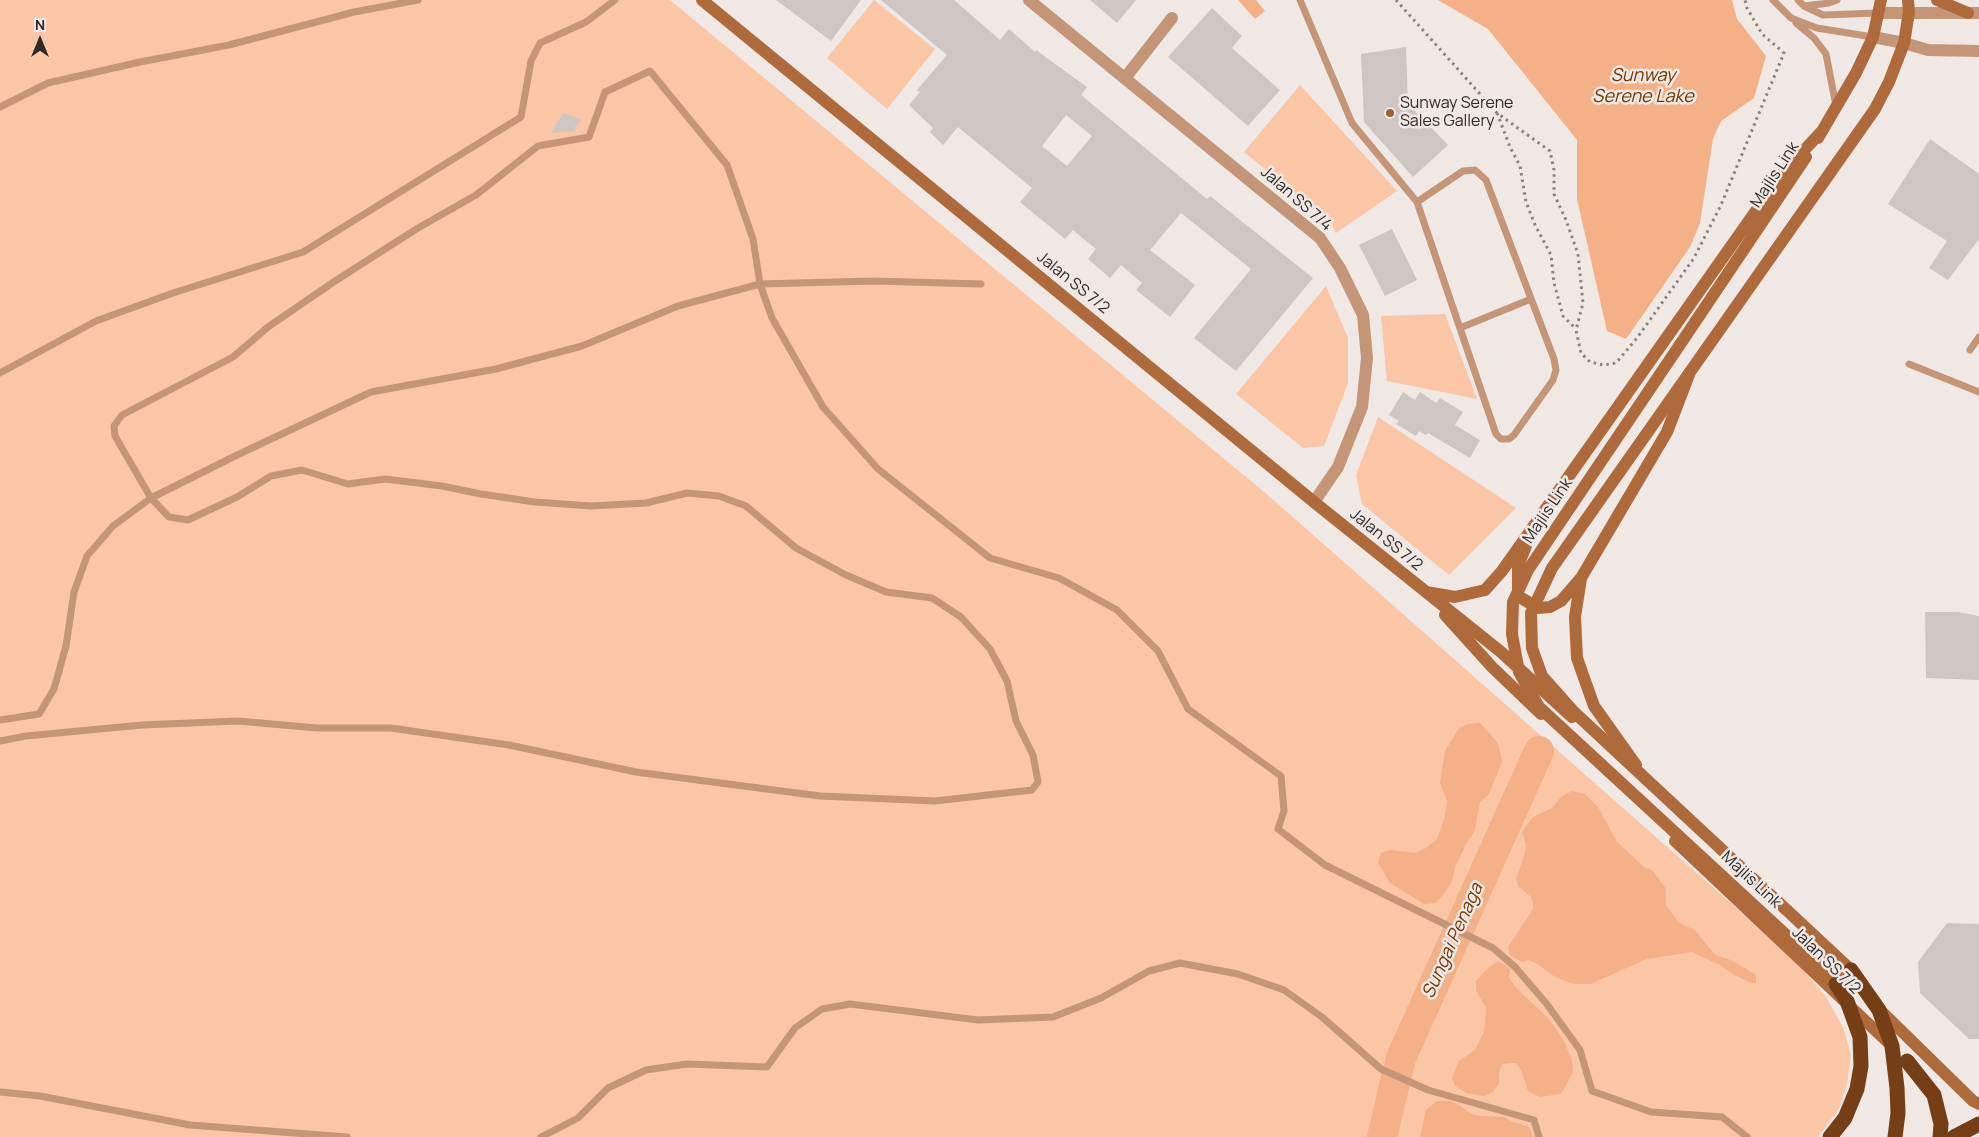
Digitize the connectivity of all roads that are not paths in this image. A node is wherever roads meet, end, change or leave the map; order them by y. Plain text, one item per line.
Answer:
1 (418, 0) edge
2 (615, 0) edge
3 (702, 0) edge
4 (1029, 0) edge
5 (1300, 0) edge
6 (1773, 0) edge
7 (1798, 0) edge
8 (1837, 0) edge
9 (1937, 0) edge
10 (1804, 6) junction
11 (1879, 6) edge
12 (1909, 6) edge
13 (1974, 13) edge
14 (1172, 18) dead end
15 (1791, 18) junction
16 (1873, 37) junction
17 (1904, 43) junction
18 (1979, 51) edge
19 (1125, 78) junction
20 (1836, 106) junction
21 (0, 107) edge
22 (1822, 132) junction
23 (1417, 202) junction
24 (760, 284) junction
25 (981, 284) dead end
26 (1531, 299) junction
27 (1460, 328) junction
28 (1979, 337) edge
29 (1970, 350) dead end
30 (1909, 364) dead end
31 (1690, 372) junction
32 (0, 373) edge
33 (1979, 392) edge
34 (151, 498) junction
35 (1314, 502) junction
36 (1539, 521) junction
37 (1581, 578) junction
38 (1423, 591) junction
39 (0, 720) edge
40 (0, 741) edge
41 (1656, 794) junction
42 (1754, 884) junction
43 (1738, 900) junction
44 (1851, 970) joint
45 (1836, 984) joint
46 (1866, 1022) junction
47 (1907, 1061) joint
48 (0, 1092) edge
49 (1977, 1102) edge
50 (1979, 1124) edge
51 (347, 1137) edge
52 (541, 1137) edge
53 (1539, 1137) edge
54 (1747, 1137) edge
55 (1823, 1137) edge
56 (1830, 1137) edge
57 (1895, 1137) edge
58 (1940, 1137) edge
59 (1954, 1137) edge

1 - 21 lane
2 - 32 lane
3 - 35 street, Jalan SS 7/2
4 - 19 street, Jalan SS 7/4
5 - 23 lane
6 - 15 lane
7 - 10 lane
8 - 10 lane
9 - 13 street
10 - 11 lane
11 - 12 street
11 - 16 street, Majlis Link
12 - 13 street
12 - 17 street, Majlis Link
14 - 19 street
15 - 16 lane
15 - 20 lane
16 - 17 street
16 - 20 street, Majlis Link
17 - 18 street
17 - 31 street, Majlis Link
19 - 35 street, Jalan SS 7/4
20 - 22 street, Majlis Link
22 - 36 street
22 - 45 street, Majlis Link, bridge
23 - 26 lane
23 - 27 lane
24 - 25 lane
24 - 34 lane
24 - 34 lane
24 - 54 lane
26 - 27 lane
26 - 27 lane
28 - 29 lane
30 - 33 lane
31 - 37 street
31 - 44 street, Majlis Link, bridge
34 - 39 lane
34 - 40 lane
35 - 38 street, Jalan SS 7/2
36 - 37 street
36 - 38 street
37 - 41 street
38 - 41 street, Jalan SS 7/2
38 - 43 street, Jalan SS 7/2
41 - 42 street, Jalan SS 7/2
42 - 43 lane
42 - 49 street, Jalan SS 7/2
43 - 46 street, Jalan SS 7/2
44 - 57 highway, bridge
45 - 56 highway, bridge
46 - 47 street, Jalan SS 7/2
46 - 55 lane
47 - 58 highway
48 - 51 lane
50 - 59 highway
52 - 53 lane

